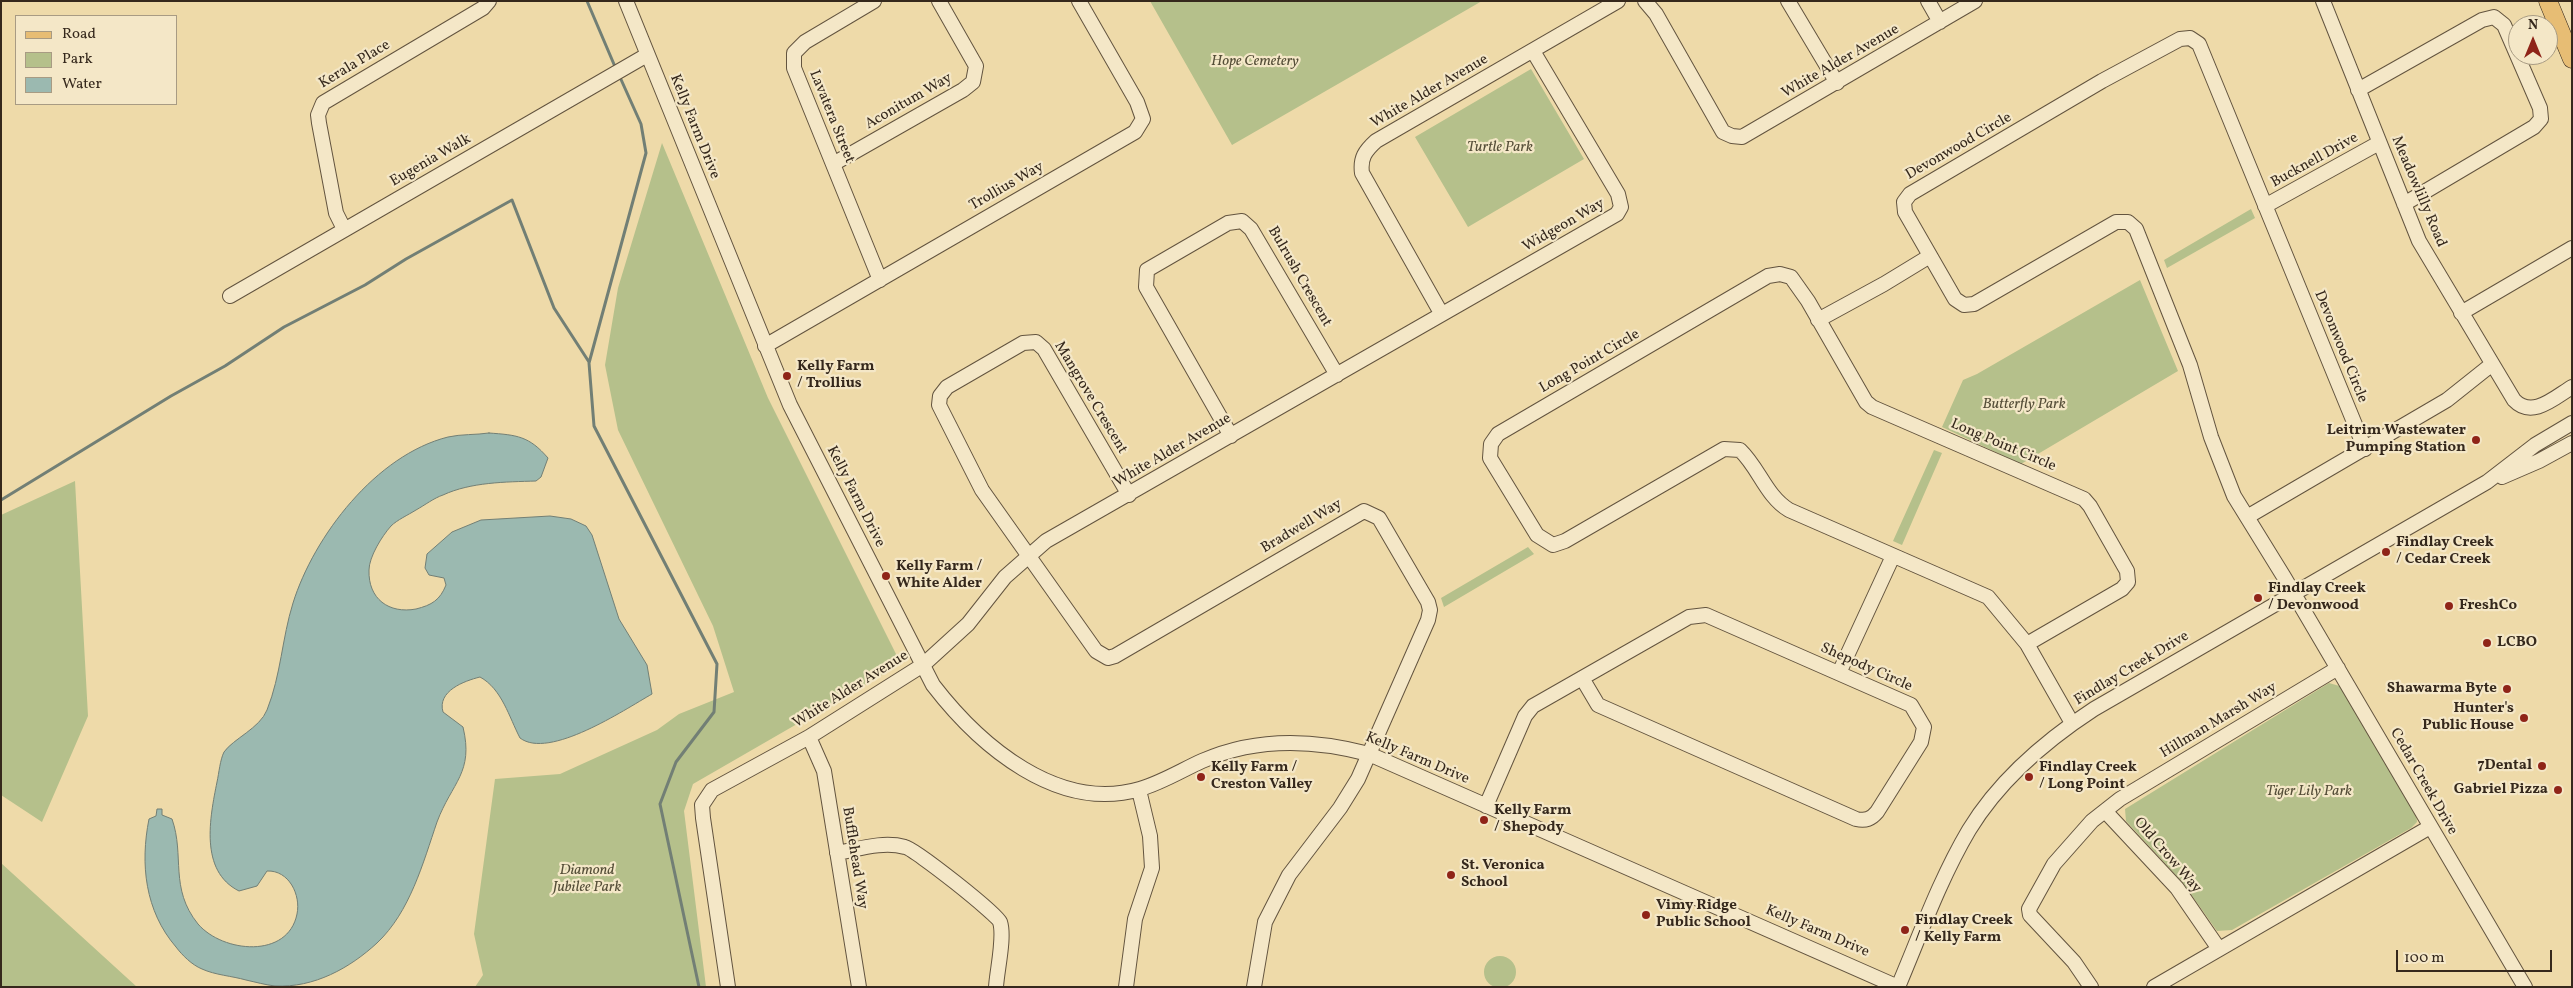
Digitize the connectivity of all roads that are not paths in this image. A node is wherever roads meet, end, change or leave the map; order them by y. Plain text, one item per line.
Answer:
1 (489, 1) edge
2 (626, 1) edge
3 (874, 1) edge
4 (939, 1) edge
5 (1079, 1) edge
6 (1618, 1) edge
7 (1644, 1) edge
8 (1788, 1) edge
9 (1928, 1) edge
10 (1975, 1) edge
11 (2323, 1) edge
12 (2548, 1) edge
13 (1940, 22) junction
14 (1533, 51) junction
15 (648, 55) junction
16 (2572, 59) edge
17 (1837, 83) junction
18 (2358, 90) junction
19 (2379, 142) junction
20 (833, 164) junction
21 (2404, 204) junction
22 (2265, 206) junction
23 (344, 229) junction
24 (2572, 248) edge
25 (1930, 256) junction
26 (880, 280) junction
27 (230, 296) dead end
28 (2461, 313) junction
29 (1441, 314) junction
30 (1818, 320) junction
31 (765, 346) junction
32 (2491, 364) junction
33 (1337, 376) junction
34 (2572, 387) edge
35 (2572, 423) edge
36 (1231, 436) junction
37 (2572, 443) edge
38 (2365, 449) junction
39 (2487, 482) junction
40 (1129, 496) junction
41 (2247, 517) junction
42 (1028, 555) junction
43 (1893, 556) junction
44 (2294, 593) junction
45 (2026, 644) junction
46 (923, 665) junction
47 (2338, 668) junction
48 (1839, 673) junction
49 (1582, 678) junction
50 (2072, 723) junction
51 (809, 737) junction
52 (1369, 754) junction
53 (1139, 790) junction
54 (1486, 806) junction
55 (2105, 810) junction
56 (2430, 827) junction
57 (837, 853) junction
58 (2219, 949) junction
59 (728, 987) edge
60 (859, 987) edge
61 (996, 987) edge
62 (1126, 987) edge
63 (1254, 987) edge
64 (1898, 987) edge
65 (2091, 987) edge
66 (2154, 987) edge
67 (2525, 987) edge

1 - 23 street, Kerala Place
2 - 15 street, Kelly Farm Drive
3 - 20 street, Lavatera Street
4 - 20 street, Aconitum Way
5 - 26 street, Trollius Way
6 - 14 street, White Alder Avenue
7 - 17 street, White Alder Avenue
8 - 17 street
9 - 13 street
10 - 13 street, White Alder Avenue
11 - 18 street, Meadowlilly Road
12 - 16 main road
13 - 17 street, White Alder Avenue
14 - 29 street, White Alder Avenue
14 - 29 street, Widgeon Way
15 - 23 street, Eugenia Walk
15 - 31 street, Kelly Farm Drive
18 - 19 street, Meadowlilly Road
18 - 21 street
19 - 21 street, Meadowlilly Road
19 - 22 street, Bucknell Drive
20 - 26 street, Lavatera Street
21 - 28 street, Meadowlilly Road
22 - 25 street, Devonwood Circle
22 - 38 street, Devonwood Circle
23 - 27 street, Eugenia Walk
24 - 28 street
25 - 30 street
25 - 41 street, Devonwood Circle
26 - 31 street, Trollius Way
28 - 32 street, Meadowlilly Road
29 - 33 street, White Alder Avenue
30 - 43 street, Long Point Circle
30 - 45 street, Long Point Circle
31 - 46 street, Kelly Farm Drive
32 - 34 street, Meadowlilly Road
32 - 38 street
33 - 36 street, White Alder Avenue
33 - 36 street, Bulrush Crescent
35 - 39 street, Findlay Creek Drive
36 - 40 street, White Alder Avenue
37 - 39 street, Findlay Creek Drive
38 - 41 street
39 - 44 street, Findlay Creek Drive
40 - 42 street, White Alder Avenue
40 - 42 street, Mangrove Crescent
41 - 44 street, Devonwood Circle
42 - 46 street, White Alder Avenue
42 - 52 street, Bradwell Way
43 - 45 street, Long Point Circle
43 - 48 street
44 - 47 street, Cedar Creek Drive
44 - 50 street, Findlay Creek Drive
45 - 50 street, Long Point Circle
46 - 51 street, White Alder Avenue
46 - 53 street, Kelly Farm Drive
47 - 55 street, Hillman Marsh Way
47 - 56 street, Cedar Creek Drive
48 - 49 street, Shepody Circle
48 - 49 street, Shepody Circle
49 - 54 street, Shepody Circle
50 - 64 street, Findlay Creek Drive
51 - 57 street, Bufflehead Way
51 - 59 street, White Alder Avenue
52 - 53 street, Kelly Farm Drive
52 - 54 street, Kelly Farm Drive
52 - 63 street, Bradwell Way
53 - 62 street
54 - 64 street, Kelly Farm Drive
55 - 58 street, Old Crow Way
55 - 65 street, Hillman Marsh Way
56 - 58 street
56 - 67 street, Cedar Creek Drive
57 - 60 street, Bufflehead Way
57 - 61 street
58 - 66 street

